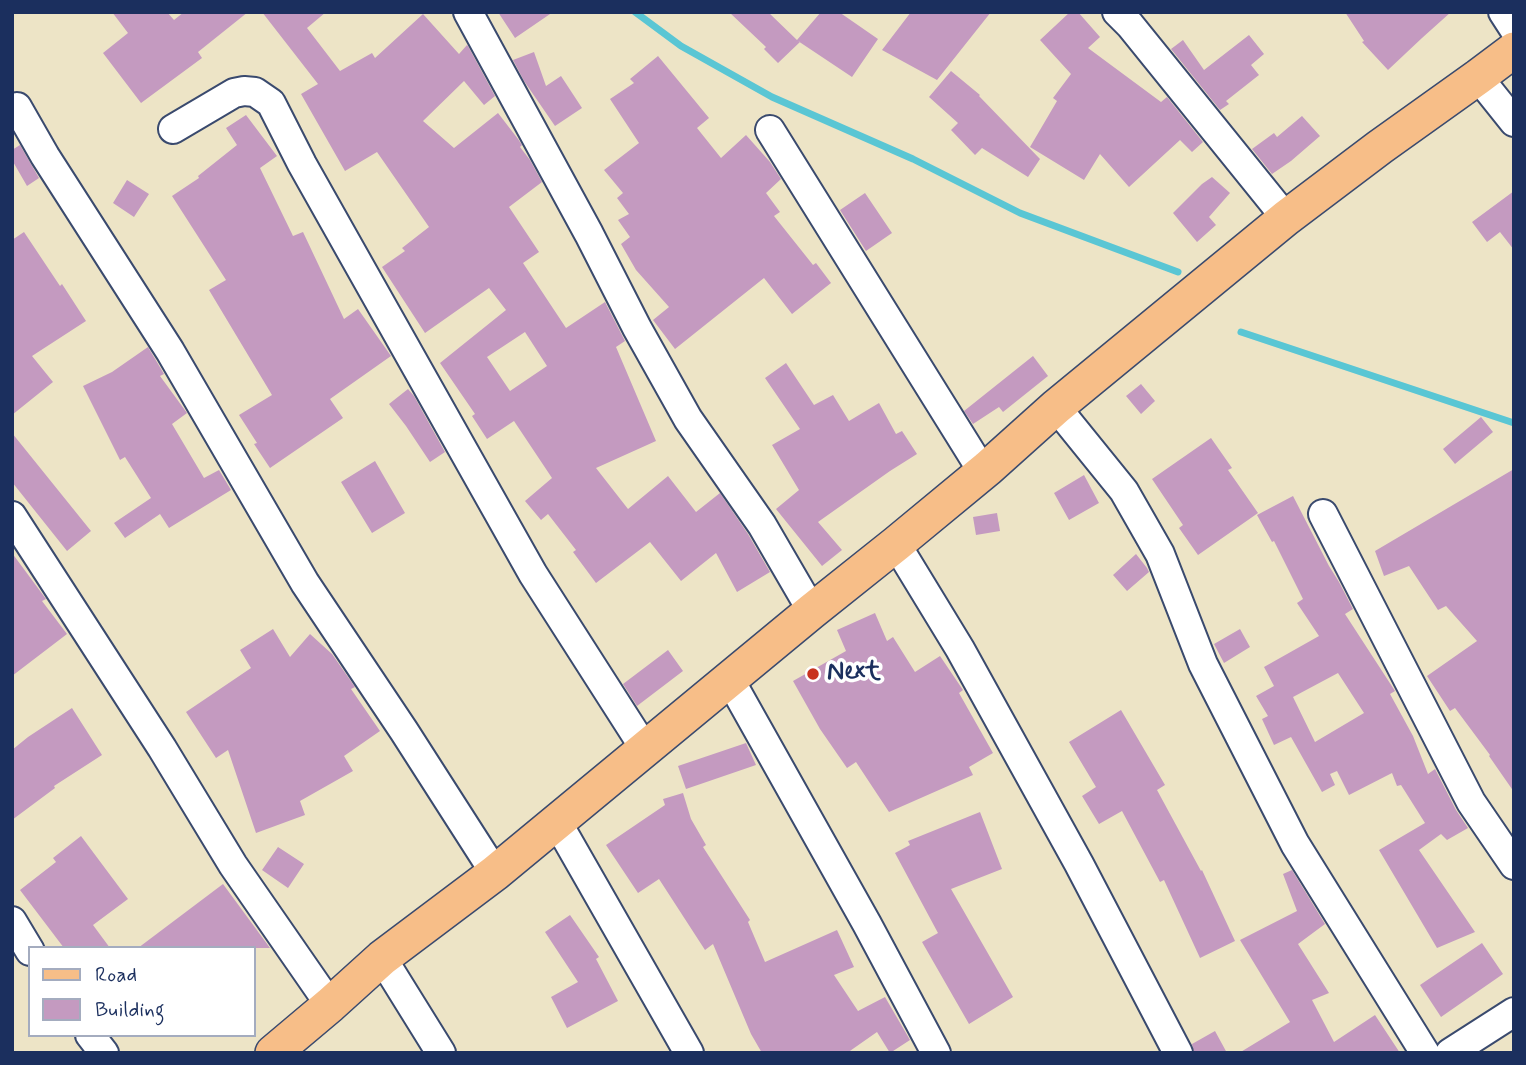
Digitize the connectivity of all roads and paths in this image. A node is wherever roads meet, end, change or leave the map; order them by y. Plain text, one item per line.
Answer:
1 (468, 12) edge
2 (1118, 12) edge
3 (1503, 12) edge
4 (1514, 29) edge
5 (1514, 50) edge
6 (1478, 78) junction
7 (17, 107) dead end
8 (1514, 122) edge
9 (173, 129) dead end
10 (770, 131) dead end
11 (1286, 218) junction
12 (1056, 407) junction
13 (982, 472) junction
14 (1323, 514) dead end
15 (12, 516) edge
16 (896, 544) junction
17 (812, 611) junction
18 (730, 680) junction
19 (645, 749) junction
20 (557, 822) junction
21 (1511, 853) edge
22 (495, 873) junction
23 (12, 921) edge
24 (28, 948) edge
25 (382, 958) junction
26 (330, 1006) junction
27 (1514, 1012) edge
28 (92, 1037) edge
29 (104, 1053) edge
30 (273, 1053) edge
31 (441, 1053) edge
32 (689, 1053) edge
33 (936, 1053) edge
34 (1178, 1053) edge
35 (1426, 1053) edge
36 (1450, 1053) edge

1 - 17 street
2 - 11 street
3 - 4 street
5 - 6 main road
6 - 8 street
6 - 11 main road
7 - 22 street
9 - 19 street
10 - 13 street
11 - 12 main road
12 - 13 main road
12 - 35 street
13 - 16 main road
14 - 21 street
15 - 26 street
16 - 17 main road
16 - 34 street
17 - 18 main road
18 - 19 main road
18 - 33 street
19 - 20 main road
20 - 22 main road
20 - 32 street
22 - 25 main road
23 - 24 street
25 - 26 main road
25 - 31 street
26 - 30 main road
27 - 36 street
28 - 29 street

